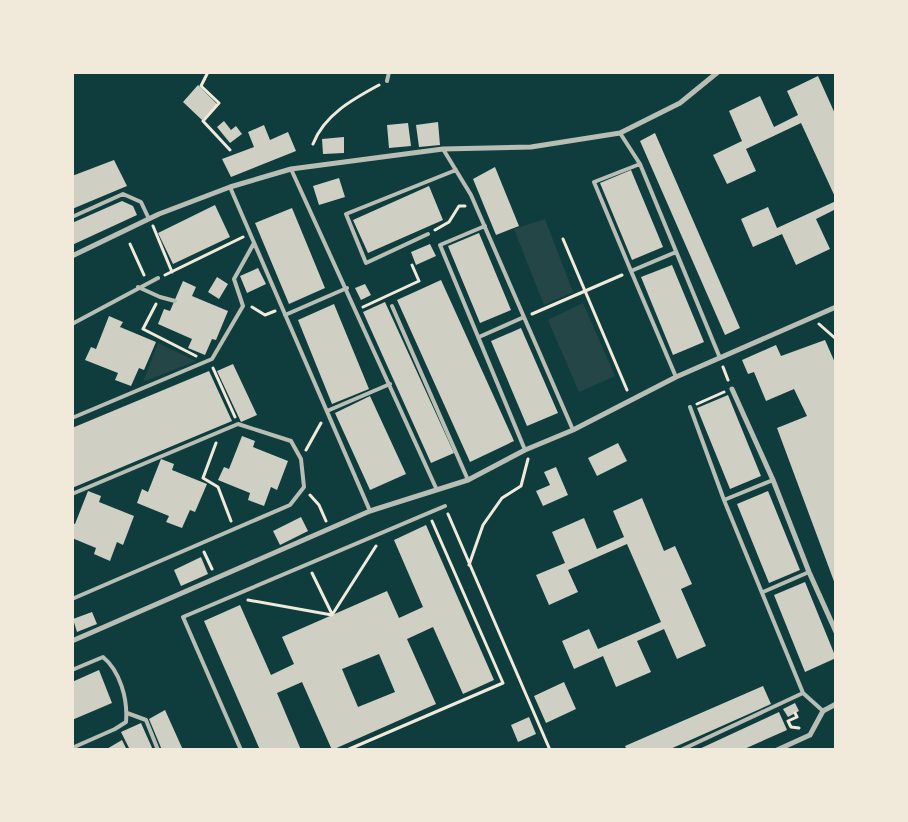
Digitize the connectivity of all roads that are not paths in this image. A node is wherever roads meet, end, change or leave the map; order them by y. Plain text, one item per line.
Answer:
1 (389, 72) edge
2 (718, 72) edge
3 (387, 81) road end
4 (620, 133) junction
5 (442, 149) junction
6 (640, 164) junction
7 (291, 169) junction
8 (456, 170) junction
9 (230, 187) junction
10 (72, 217) edge
11 (149, 219) junction
12 (485, 226) junction
13 (428, 234) road end
14 (254, 243) junction
15 (676, 252) junction
16 (72, 256) edge
17 (631, 271) junction
18 (158, 278) road end
19 (138, 287) junction
20 (346, 288) junction
21 (175, 301) dead end
22 (392, 306) dead end
23 (836, 307) edge
24 (286, 315) junction
25 (524, 317) junction
26 (72, 324) edge
27 (479, 337) junction
28 (720, 358) junction
29 (676, 377) junction
30 (390, 384) junction
31 (732, 389) road end
32 (690, 407) road end
33 (327, 412) junction
34 (72, 418) edge
35 (573, 430) junction
36 (525, 450) junction
37 (468, 480) junction
38 (773, 480) junction
39 (436, 488) junction
40 (72, 494) edge
41 (724, 500) junction
42 (445, 506) road end
43 (370, 511) junction
44 (809, 572) junction
45 (762, 592) junction
46 (72, 599) edge
47 (836, 632) edge
48 (72, 641) edge
49 (72, 670) edge
50 (803, 693) junction
51 (836, 704) edge
52 (823, 711) junction
53 (127, 713) junction
54 (72, 748) edge
55 (158, 750) edge
56 (240, 750) edge
57 (681, 750) edge
58 (777, 750) edge

1 - 3 lane
2 - 4 street
4 - 5 street
4 - 6 lane
5 - 7 street
5 - 8 lane
6 - 15 lane
6 - 17 lane
7 - 9 street
7 - 20 lane
8 - 12 lane
8 - 13 lane
9 - 11 street
9 - 14 lane
10 - 11 lane
11 - 16 street
12 - 25 lane
12 - 27 lane
14 - 24 lane
14 - 34 lane
15 - 17 lane
15 - 28 lane
17 - 29 lane
18 - 19 lane
19 - 21 lane
19 - 26 lane
20 - 24 lane
20 - 30 lane
22 - 37 lane
23 - 28 street
24 - 33 lane
25 - 27 lane
25 - 35 lane
27 - 36 lane
28 - 29 street
29 - 35 street
30 - 33 lane
30 - 39 lane
31 - 38 street
32 - 41 lane
33 - 43 lane
35 - 36 street
36 - 37 street
37 - 39 street
38 - 41 lane
38 - 44 street
39 - 43 street
40 - 46 lane
41 - 45 lane
42 - 56 lane
43 - 48 street
44 - 45 lane
44 - 47 street
45 - 50 lane
49 - 53 lane
50 - 52 lane
50 - 57 lane
51 - 52 street
52 - 58 street
53 - 54 lane
53 - 55 lane

